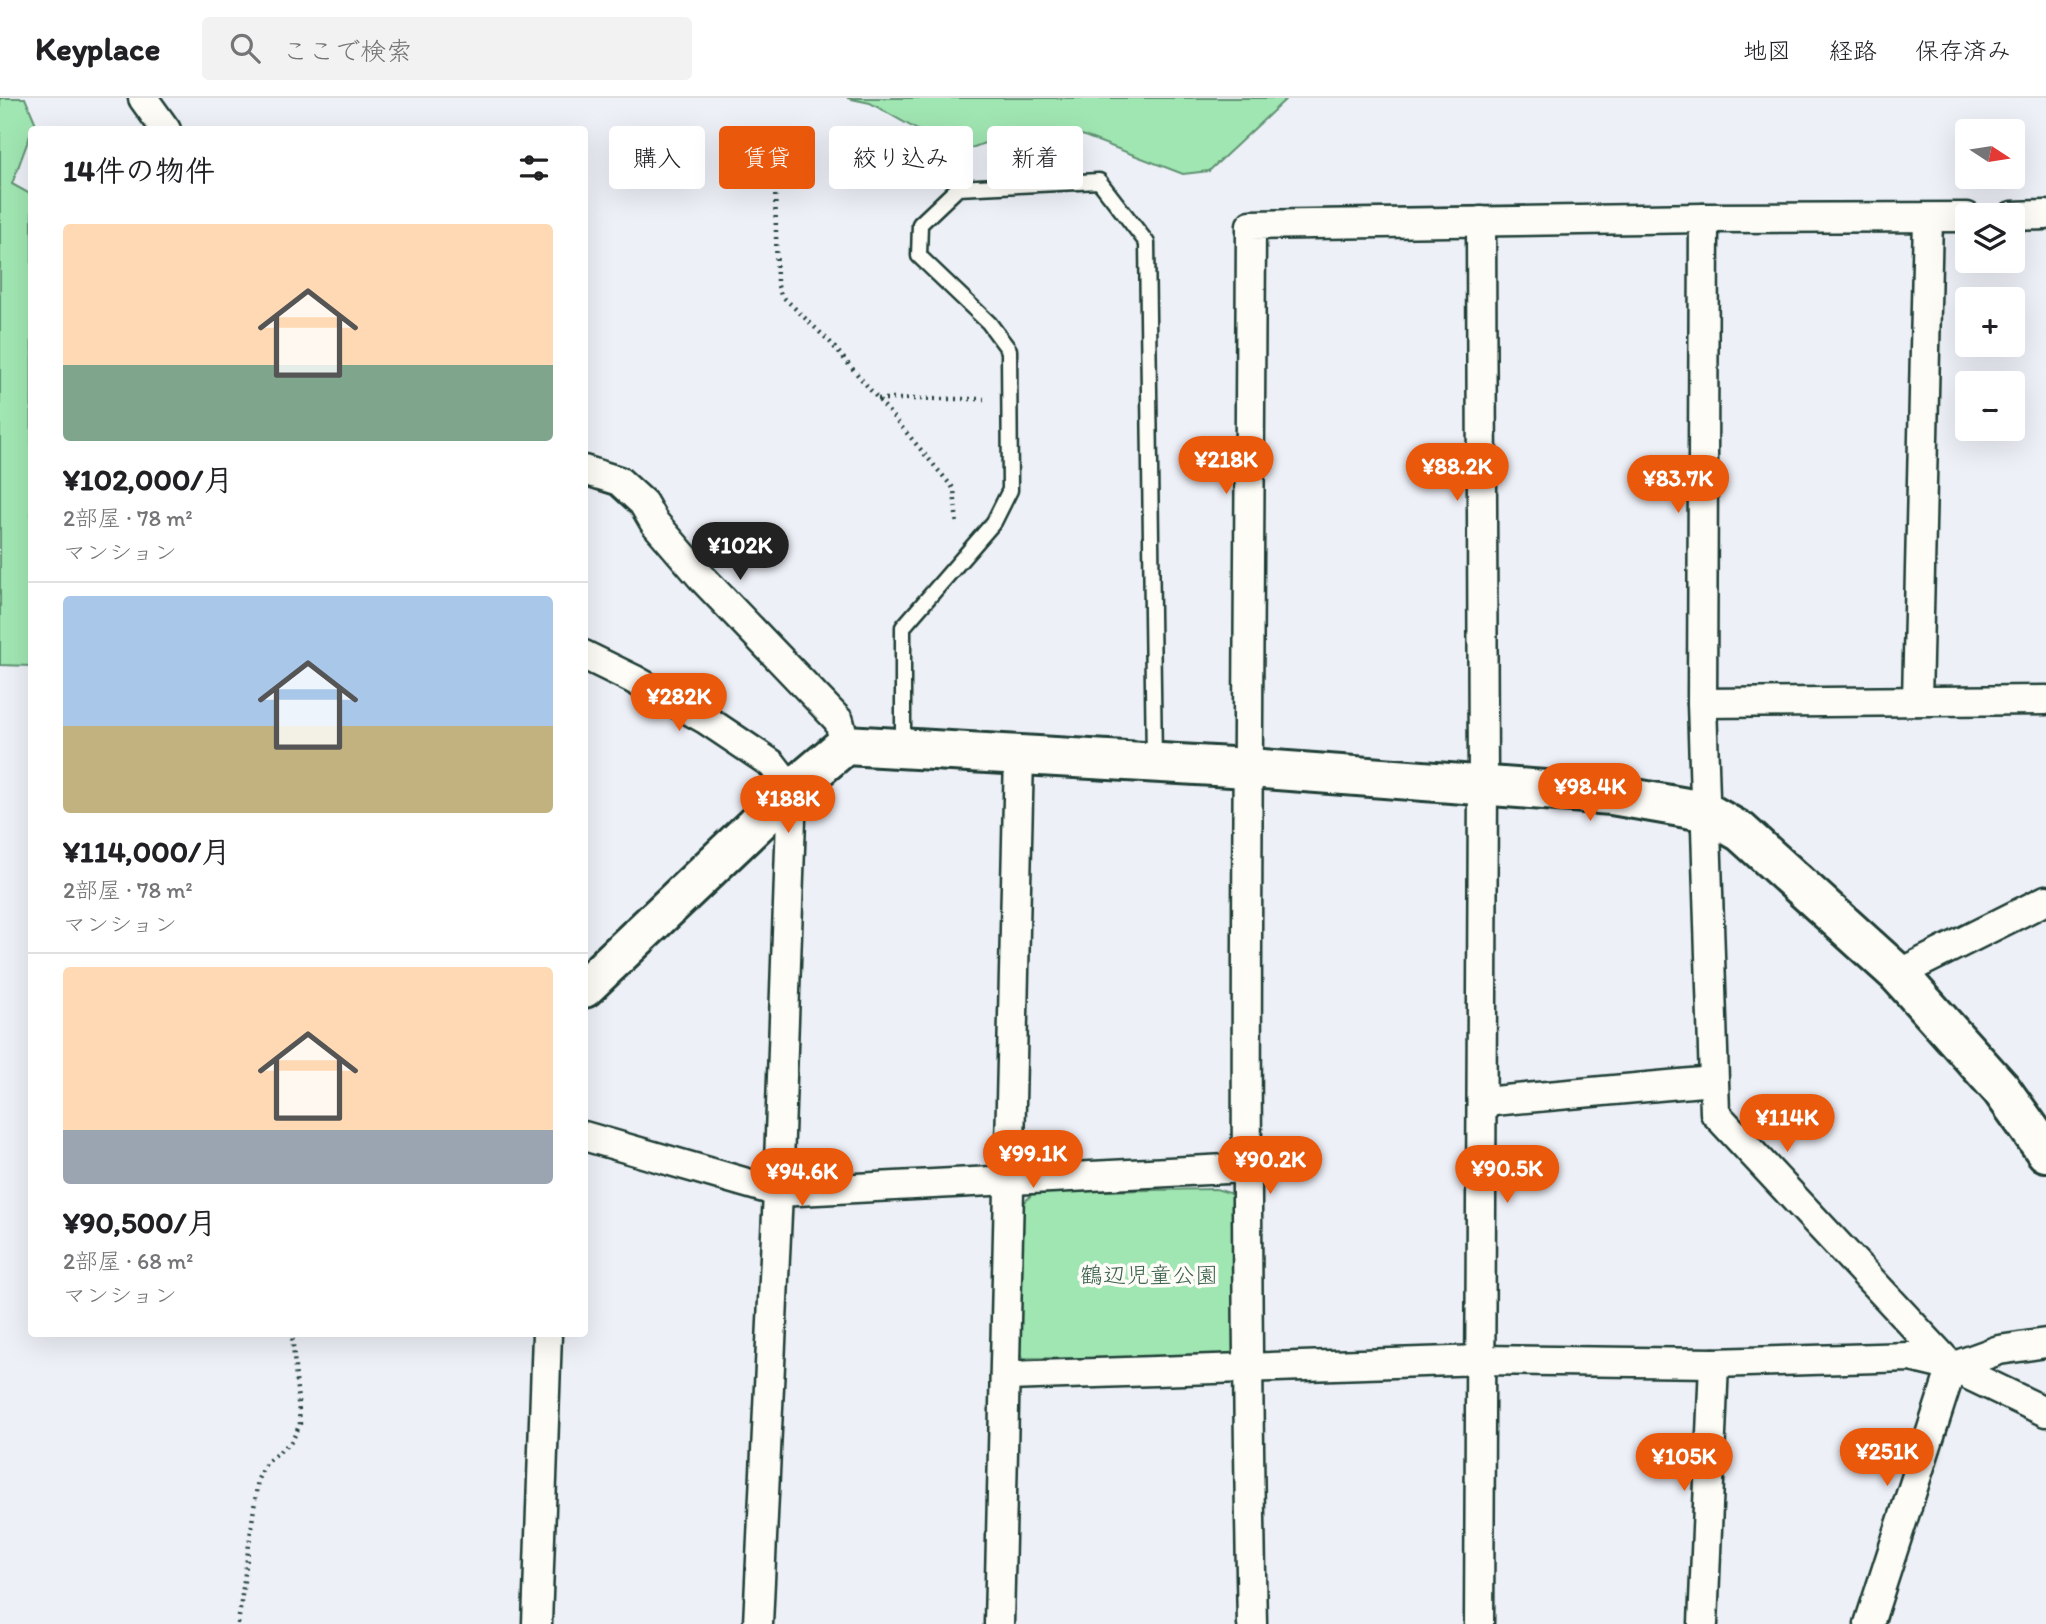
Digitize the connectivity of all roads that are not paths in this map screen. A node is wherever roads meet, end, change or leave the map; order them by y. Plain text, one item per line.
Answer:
1 (143, 98) edge
2 (163, 126) edge
3 (2046, 215) edge
4 (2025, 216) edge
5 (1955, 217) edge
6 (1704, 218) junction
7 (1928, 218) junction
8 (1481, 221) junction
9 (588, 471) edge
10 (588, 658) edge
11 (2046, 700) edge
12 (1917, 701) junction
13 (1702, 702) junction
14 (845, 745) junction
15 (903, 749) junction
16 (1019, 755) junction
17 (1154, 763) junction
18 (1249, 768) junction
19 (1483, 785) junction
20 (792, 790) junction
21 (1704, 811) junction
22 (2046, 900) edge
23 (1898, 974) junction
24 (588, 984) edge
25 (1713, 1080) junction
26 (1482, 1102) junction
27 (588, 1137) edge
28 (2046, 1152) edge
29 (1246, 1168) junction
30 (1009, 1180) junction
31 (778, 1192) junction
32 (547, 1337) edge
33 (2046, 1343) edge
34 (1482, 1360) junction
35 (1714, 1363) junction
36 (1952, 1367) junction
37 (1247, 1370) junction
38 (1005, 1376) junction
39 (2046, 1412) edge
40 (537, 1624) edge
41 (758, 1624) edge
42 (999, 1624) edge
43 (1252, 1624) edge
44 (1479, 1624) edge
45 (1703, 1624) edge
46 (1869, 1624) edge

1 - 2 street
3 - 4 street
5 - 7 street
6 - 7 street
6 - 8 street
6 - 13 street
7 - 12 street
8 - 18 street
8 - 19 street
9 - 14 street
10 - 20 street
11 - 12 street
12 - 13 street
13 - 21 street
14 - 15 street
14 - 20 street
15 - 16 street
15 - 17 lane
16 - 17 street
16 - 30 street
17 - 18 street
18 - 19 street
18 - 29 street
19 - 21 street
19 - 26 street
20 - 24 street
20 - 31 street
21 - 23 street
21 - 25 street
22 - 23 street
23 - 28 street
25 - 26 street
25 - 36 street
26 - 34 street
27 - 31 street
29 - 30 street
29 - 37 street
30 - 31 street
30 - 38 street
31 - 41 street
32 - 40 street
33 - 36 street
34 - 35 street
34 - 37 street
34 - 44 street
35 - 36 street
35 - 45 street
36 - 39 street
36 - 46 street
37 - 38 street
37 - 43 street
38 - 42 street

